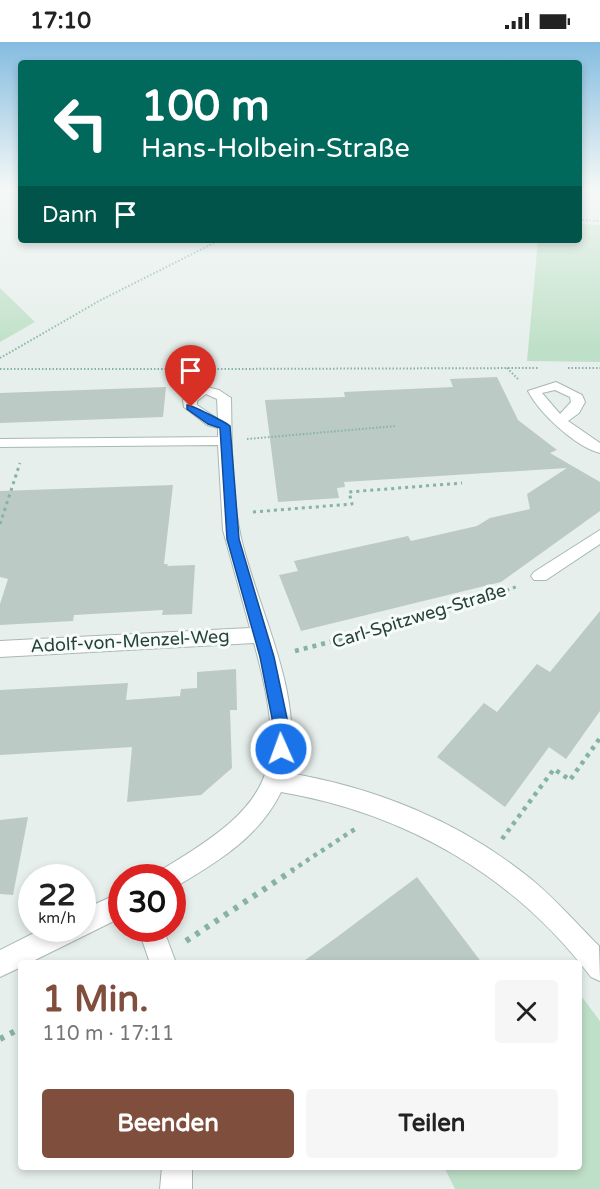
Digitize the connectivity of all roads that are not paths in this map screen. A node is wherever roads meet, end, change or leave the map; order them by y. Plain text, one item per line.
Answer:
1 (560, 420) dead end
2 (0, 443) edge
3 (600, 449) edge
4 (600, 536) edge
5 (540, 576) road end
6 (260, 635) junction
7 (0, 649) edge
8 (275, 781) junction
9 (186, 868) edge
10 (44, 942) edge
11 (155, 942) edge
12 (162, 960) edge
13 (0, 964) edge
14 (600, 968) edge
15 (177, 1170) edge
16 (176, 1189) edge

1 - 3 street
2 - 6 street
4 - 5 street
6 - 7 street, Adolf-von-Menzel-Weg
6 - 8 street
8 - 9 street
8 - 14 street
10 - 13 street
11 - 12 street
15 - 16 street

